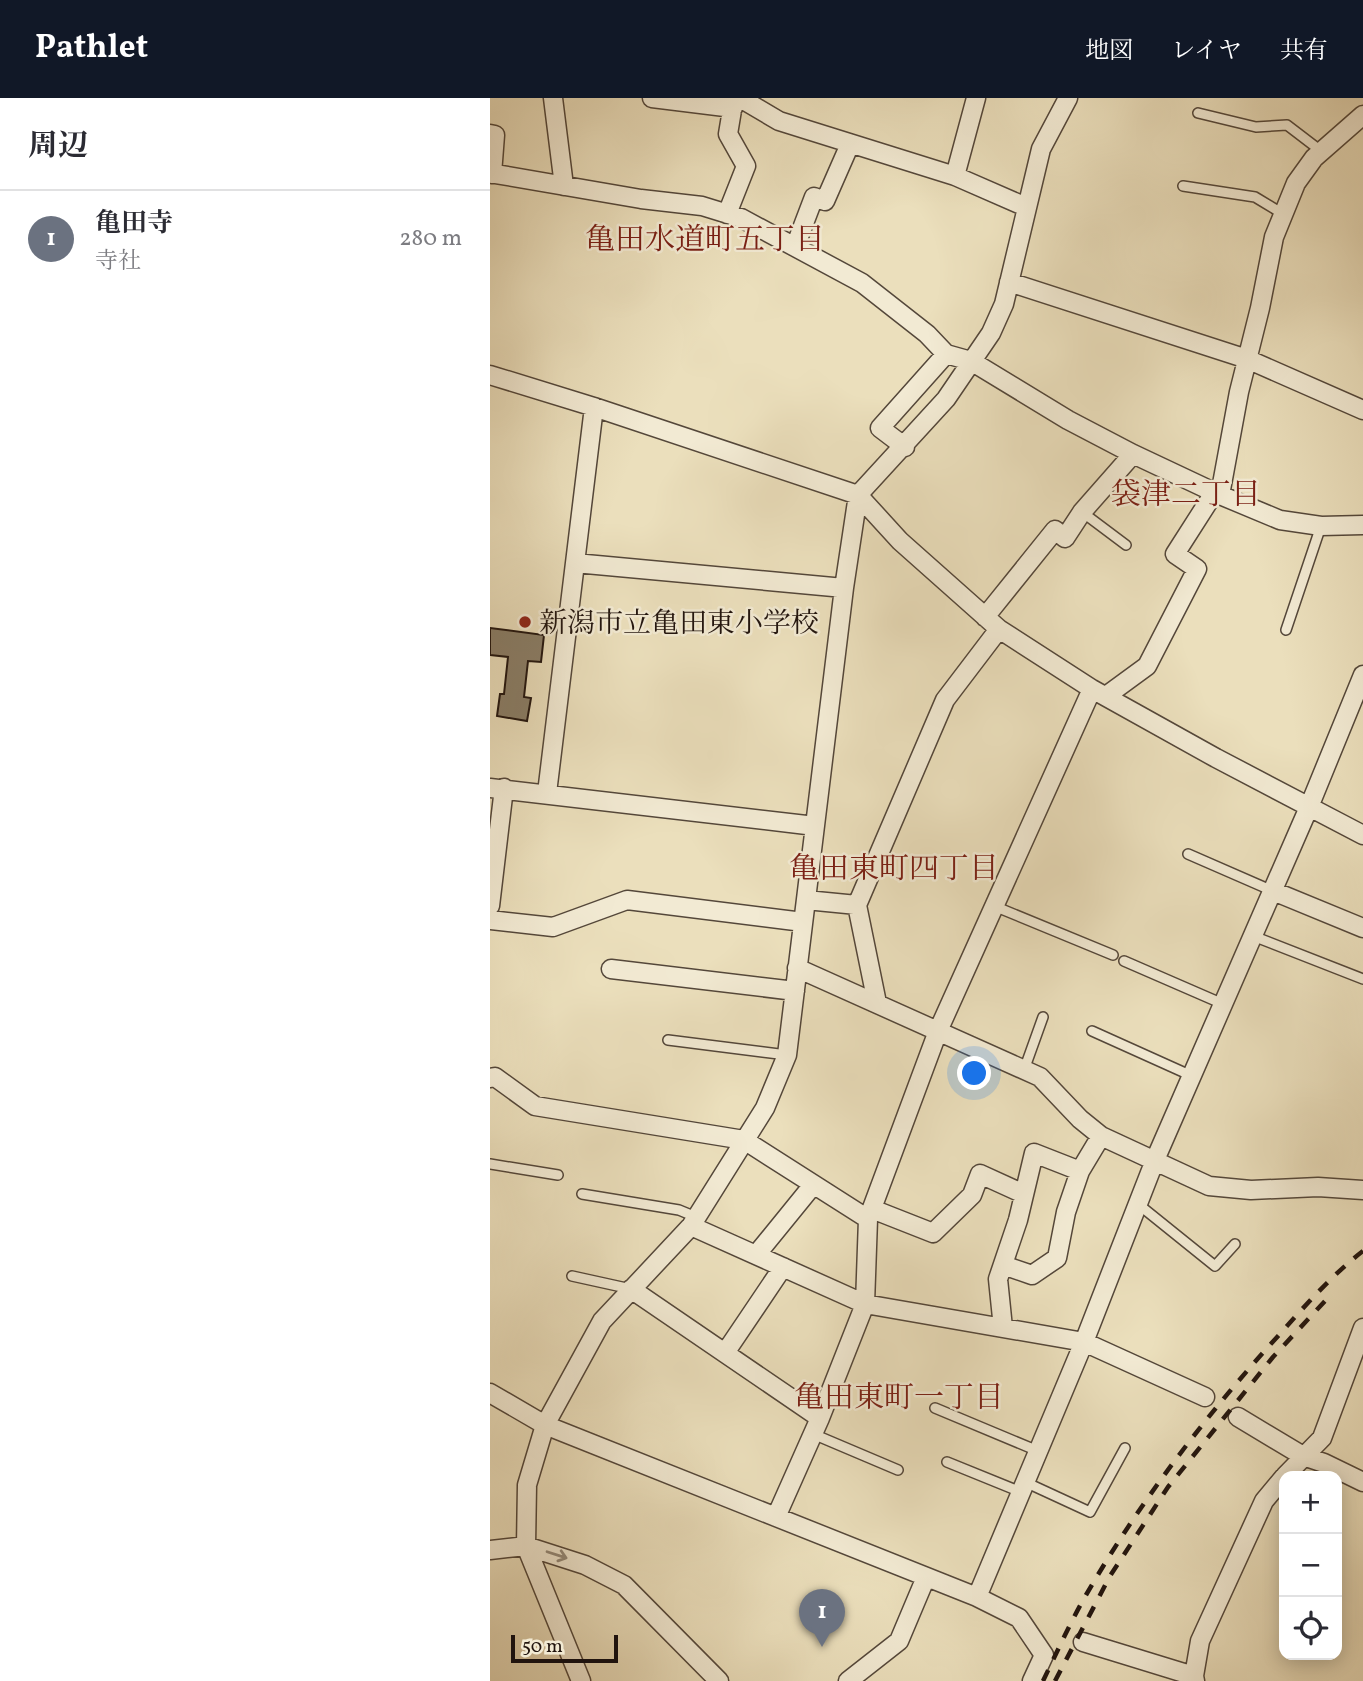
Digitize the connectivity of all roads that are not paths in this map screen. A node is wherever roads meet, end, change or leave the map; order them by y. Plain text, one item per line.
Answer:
1 (553, 98) edge
2 (652, 98) edge
3 (976, 98) edge
4 (1068, 98) edge
5 (736, 102) edge
6 (1198, 113) dead end
7 (1363, 115) edge
8 (490, 134) edge
9 (850, 144) junction
10 (1321, 151) junction
11 (491, 173) edge
12 (955, 176) junction
13 (564, 186) junction
14 (1183, 186) dead end
15 (1026, 207) junction
16 (727, 214) junction
17 (1283, 214) junction
18 (795, 247) junction
19 (1009, 282) junction
20 (946, 354) junction
21 (1247, 359) junction
22 (971, 361) junction
23 (490, 375) edge
24 (594, 407) junction
25 (1363, 410) edge
26 (905, 447) junction
27 (1133, 454) junction
28 (1217, 494) junction
29 (858, 495) junction
30 (1082, 512) junction
31 (1363, 525) edge
32 (1321, 526) junction
33 (1126, 545) dead end
34 (575, 563) junction
35 (844, 588) junction
36 (985, 617) junction
37 (999, 629) junction
38 (1286, 630) dead end
39 (1363, 676) edge
40 (1099, 692) junction
41 (497, 788) edge
42 (547, 793) junction
43 (1309, 807) junction
44 (815, 826) junction
45 (1363, 835) edge
46 (1188, 854) dead end
47 (1273, 891) junction
48 (806, 900) junction
49 (490, 905) edge
50 (858, 905) junction
51 (994, 906) junction
52 (490, 920) edge
53 (803, 922) junction
54 (1363, 928) edge
55 (1253, 936) junction
56 (1113, 955) dead end
57 (1124, 961) dead end
58 (797, 968) junction
59 (611, 969) dead end
60 (1363, 979) edge
61 (795, 991) junction
62 (877, 1003) junction
63 (1223, 1004) junction
64 (1043, 1017) dead end
65 (938, 1031) junction
66 (1092, 1031) dead end
67 (668, 1040) dead end
68 (787, 1055) junction
69 (1024, 1070) junction
70 (1192, 1076) junction
71 (490, 1078) edge
72 (1101, 1136) junction
73 (744, 1140) junction
74 (1155, 1160) junction
75 (490, 1164) edge
76 (1080, 1171) junction
77 (558, 1175) dead end
78 (813, 1185) junction
79 (1363, 1190) edge
80 (582, 1194) dead end
81 (1024, 1194) junction
82 (1138, 1204) junction
83 (870, 1214) junction
84 (694, 1222) junction
85 (1235, 1244) dead end
86 (756, 1255) junction
87 (1003, 1265) junction
88 (783, 1267) junction
89 (572, 1276) dead end
90 (631, 1289) junction
91 (865, 1304) junction
92 (1003, 1328) junction
93 (1363, 1328) edge
94 (1084, 1342) junction
95 (725, 1353) junction
96 (490, 1393) edge
97 (1205, 1397) dead end
98 (935, 1408) dead end
99 (1238, 1417) dead end
100 (820, 1418) junction
101 (545, 1425) junction
102 (813, 1434) junction
103 (1125, 1447) dead end
104 (1038, 1451) junction
105 (1303, 1456) junction
106 (947, 1462) dead end
107 (898, 1470) dead end
108 (1290, 1471) edge
109 (1363, 1482) edge
110 (1279, 1484) edge
111 (1023, 1487) junction
112 (776, 1517) junction
113 (526, 1546) junction
114 (490, 1550) edge
115 (926, 1577) junction
116 (977, 1597) junction
117 (1083, 1642) dead end
118 (1195, 1679) edge
119 (581, 1681) edge
120 (719, 1681) edge
121 (848, 1681) edge
122 (1032, 1681) edge

1 - 13 street
2 - 5 street
3 - 12 street
4 - 15 street
5 - 9 street
5 - 16 street
6 - 10 lane
7 - 10 street
8 - 11 street
9 - 12 street
9 - 18 street
10 - 17 street
11 - 13 street
12 - 15 street
13 - 16 street
14 - 17 lane
15 - 19 street
16 - 18 street
17 - 21 street
18 - 20 street
19 - 21 street
19 - 22 street
20 - 22 street
20 - 26 street
21 - 25 street
21 - 28 street
22 - 26 street
22 - 27 street
23 - 24 street
24 - 29 street
24 - 34 street
26 - 29 street
27 - 28 street
27 - 30 street
28 - 32 street
28 - 40 street
29 - 35 street
29 - 36 street
30 - 33 lane
30 - 36 street
31 - 32 street
32 - 38 lane
34 - 35 street
34 - 42 street
35 - 44 street
36 - 37 street
37 - 40 street
37 - 50 street
39 - 43 street
40 - 43 street
40 - 51 street
41 - 42 street
41 - 49 street
42 - 44 street
43 - 45 street
43 - 47 street
44 - 48 street
46 - 47 lane
47 - 54 street
47 - 55 street
48 - 50 street
48 - 53 street
50 - 62 street
51 - 56 lane
51 - 65 street
52 - 53 street
53 - 58 street
55 - 60 lane
55 - 63 street
57 - 63 lane
58 - 61 street
58 - 62 street
59 - 61 street
61 - 68 street
62 - 65 street
63 - 70 street
64 - 69 lane
65 - 69 street
65 - 83 street
66 - 70 lane
67 - 68 lane
68 - 73 street
69 - 72 street
70 - 74 street
71 - 73 street
72 - 74 street
72 - 76 street
73 - 78 street
73 - 84 street
74 - 79 street
74 - 82 street
75 - 77 lane
76 - 81 street
76 - 87 street
78 - 83 street
78 - 86 street
80 - 84 lane
81 - 83 street
81 - 87 street
82 - 85 lane
82 - 94 street
83 - 91 street
84 - 86 street
84 - 90 street
86 - 88 street
87 - 92 street
88 - 91 street
88 - 95 street
89 - 90 lane
90 - 95 street
90 - 101 street
91 - 92 street
91 - 100 street
92 - 94 street
93 - 105 street
94 - 97 street
94 - 104 street
95 - 100 street
96 - 101 street
98 - 104 lane
99 - 105 street
100 - 102 street
101 - 112 street
101 - 113 street
102 - 107 lane
102 - 112 street
103 - 111 lane
104 - 111 street
105 - 108 street
105 - 109 street
106 - 111 lane
110 - 118 street
111 - 116 street
112 - 115 street
113 - 114 street
113 - 119 street
113 -> 120 street
115 - 116 street
115 - 121 street
116 - 122 street
117 - 118 street

